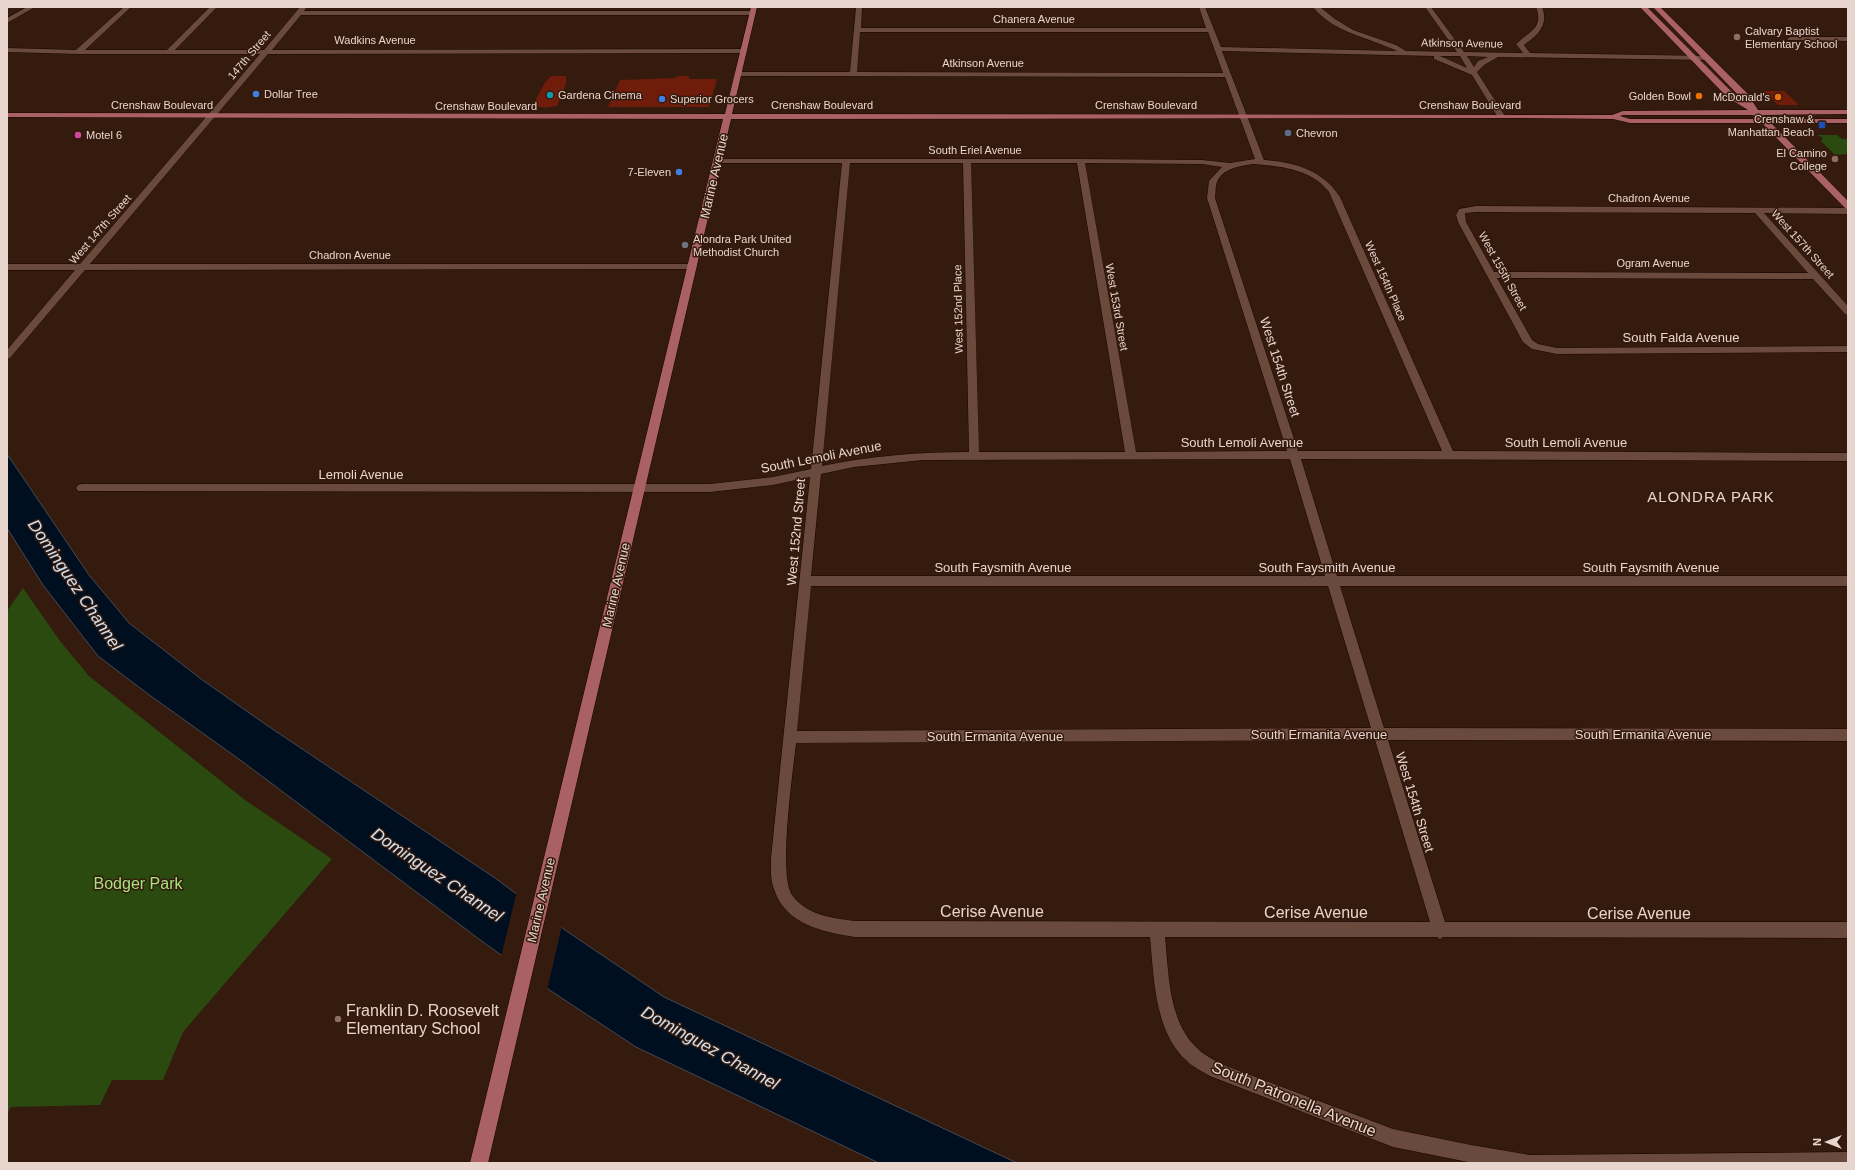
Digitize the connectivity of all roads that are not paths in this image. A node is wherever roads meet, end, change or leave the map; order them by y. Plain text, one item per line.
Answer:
1 (32, 7) edge
2 (128, 7) edge
3 (214, 7) edge
4 (304, 7) edge
5 (859, 7) edge
6 (1202, 7) edge
7 (1316, 7) edge
8 (1428, 7) edge
9 (1539, 7) edge
10 (1643, 7) edge
11 (1656, 7) edge
12 (754, 10) edge
13 (299, 13) junction
14 (7, 21) edge
15 (857, 30) junction
16 (1210, 30) junction
17 (1790, 39) dead end
18 (1848, 39) edge
19 (1454, 43) junction
20 (1217, 49) junction
21 (7, 50) edge
22 (744, 51) junction
23 (78, 52) junction
24 (169, 52) junction
25 (265, 52) junction
26 (1405, 52) junction
27 (1427, 53) junction
28 (1462, 54) junction
29 (1490, 54) junction
30 (1501, 54) junction
31 (1527, 54) junction
32 (1693, 58) junction
33 (1707, 58) junction
34 (1472, 73) junction
35 (738, 74) junction
36 (853, 74) junction
37 (1228, 75) junction
38 (1755, 112) junction
39 (1848, 112) edge
40 (7, 115) edge
41 (210, 116) junction
42 (728, 116) junction
43 (1243, 116) junction
44 (1501, 116) junction
45 (1613, 117) junction
46 (1764, 121) junction
47 (1848, 122) edge
48 (717, 161) junction
49 (846, 161) junction
50 (967, 161) junction
51 (1081, 161) junction
52 (1260, 162) junction
53 (1232, 166) junction
54 (1848, 206) edge
55 (1757, 210) junction
56 (1848, 211) edge
57 (1462, 222) joint
58 (692, 267) junction
59 (7, 268) edge
60 (82, 268) junction
61 (1492, 275) junction
62 (1815, 276) junction
63 (1848, 312) edge
64 (1523, 332) joint
65 (1848, 349) edge
66 (7, 356) edge
67 (974, 456) junction
68 (1131, 456) junction
69 (1294, 456) junction
70 (1449, 456) junction
71 (1848, 457) edge
72 (815, 471) junction
73 (82, 488) dead end
74 (640, 488) junction
75 (806, 581) junction
76 (1331, 581) junction
77 (1848, 581) edge
78 (1379, 734) junction
79 (1848, 735) edge
80 (790, 737) junction
81 (790, 903) joint
82 (1157, 929) junction
83 (1848, 930) edge
84 (1440, 931) junction
85 (1848, 1161) edge
86 (479, 1163) edge
87 (1530, 1163) edge

1 - 14 street
2 - 23 street
3 - 24 street
4 - 13 street, 147th Street
5 - 15 street
6 - 16 street
7 - 26 street
8 - 19 street
9 - 31 street
10 - 32 main road
11 - 33 main road
12 - 13 street
12 - 22 main road, Marine Avenue
13 - 25 street, 147th Street
15 - 16 street, Chanera Avenue
15 - 36 street
16 - 20 street
17 - 18 street
19 - 28 street
19 - 29 street
20 - 26 street, Atkinson Avenue
20 - 37 street
21 - 23 street, Wadkins Avenue
22 - 25 street, Wadkins Avenue
22 - 35 main road, Marine Avenue
23 - 24 street, Wadkins Avenue
24 - 25 street, Wadkins Avenue
25 - 41 street, 147th Street
26 - 27 street, Atkinson Avenue
27 - 28 street, Atkinson Avenue
27 - 34 street
28 - 29 street, Atkinson Avenue
28 - 34 street
29 - 30 street, Atkinson Avenue
30 - 31 street, Atkinson Avenue
30 - 34 street
31 - 32 street, Atkinson Avenue
32 - 33 street, Atkinson Avenue
32 - 38 main road
33 - 38 main road
34 - 44 street
35 - 36 street, Atkinson Avenue
35 - 42 main road, Marine Avenue
36 - 37 street, Atkinson Avenue
37 - 43 street
38 - 39 main road, Crenshaw Boulevard
38 - 45 main road, Crenshaw Boulevard
38 - 46 main road
40 - 41 main road, Crenshaw Boulevard
41 - 42 main road, Crenshaw Boulevard
41 - 60 street, West 147th Street
42 - 43 main road, Crenshaw Boulevard
42 - 48 main road, Marine Avenue
43 - 44 main road, Crenshaw Boulevard
43 - 52 street
44 - 45 main road, Crenshaw Boulevard
45 - 46 main road, Crenshaw Boulevard
46 - 47 main road, Crenshaw Boulevard
46 - 54 main road
48 - 49 street, South Eriel Avenue
48 - 58 main road, Marine Avenue
49 - 50 street, South Eriel Avenue
49 - 72 street, West 152nd Street
50 - 51 street, South Eriel Avenue
50 - 67 street, West 152nd Place
51 - 53 street, South Eriel Avenue
51 - 68 street, West 153rd Street
52 - 53 street, West 154th Street
52 - 70 street, West 154th Place
53 - 69 street, West 154th Street
55 - 56 street, Chadron Avenue
55 - 57 street, Chadron Avenue
55 - 62 street, West 157th Street
57 - 61 street, West 155th Street
58 - 60 street, Chadron Avenue
58 - 74 main road, Marine Avenue
59 - 60 street, Chadron Avenue
60 - 66 street, West 147th Street
61 - 62 street, Ogram Avenue
61 - 64 street, West 155th Street
62 - 63 street, West 157th Street
64 - 65 street, South Falda Avenue
67 - 68 street, South Lemoli Avenue
67 - 72 street, South Lemoli Avenue
68 - 69 street, South Lemoli Avenue
69 - 70 street, South Lemoli Avenue
69 - 76 street, West 154th Street
70 - 71 street, South Lemoli Avenue
72 - 74 street, South Lemoli Avenue
72 - 75 street, West 152nd Street
73 - 74 street, Lemoli Avenue
74 - 86 main road, Marine Avenue
75 - 76 street, South Faysmith Avenue
75 - 80 street, West 152nd Street
76 - 77 street, South Faysmith Avenue
76 - 78 street, West 154th Street
78 - 79 street, South Ermanita Avenue
78 - 80 street, South Ermanita Avenue
78 - 84 street, West 154th Street
80 - 81 street, West 152nd Street
81 - 82 street, Cerise Avenue
82 - 84 street, Cerise Avenue
82 - 87 street, South Patronella Avenue
83 - 84 street, Cerise Avenue
85 - 87 street, South Patronella Avenue

